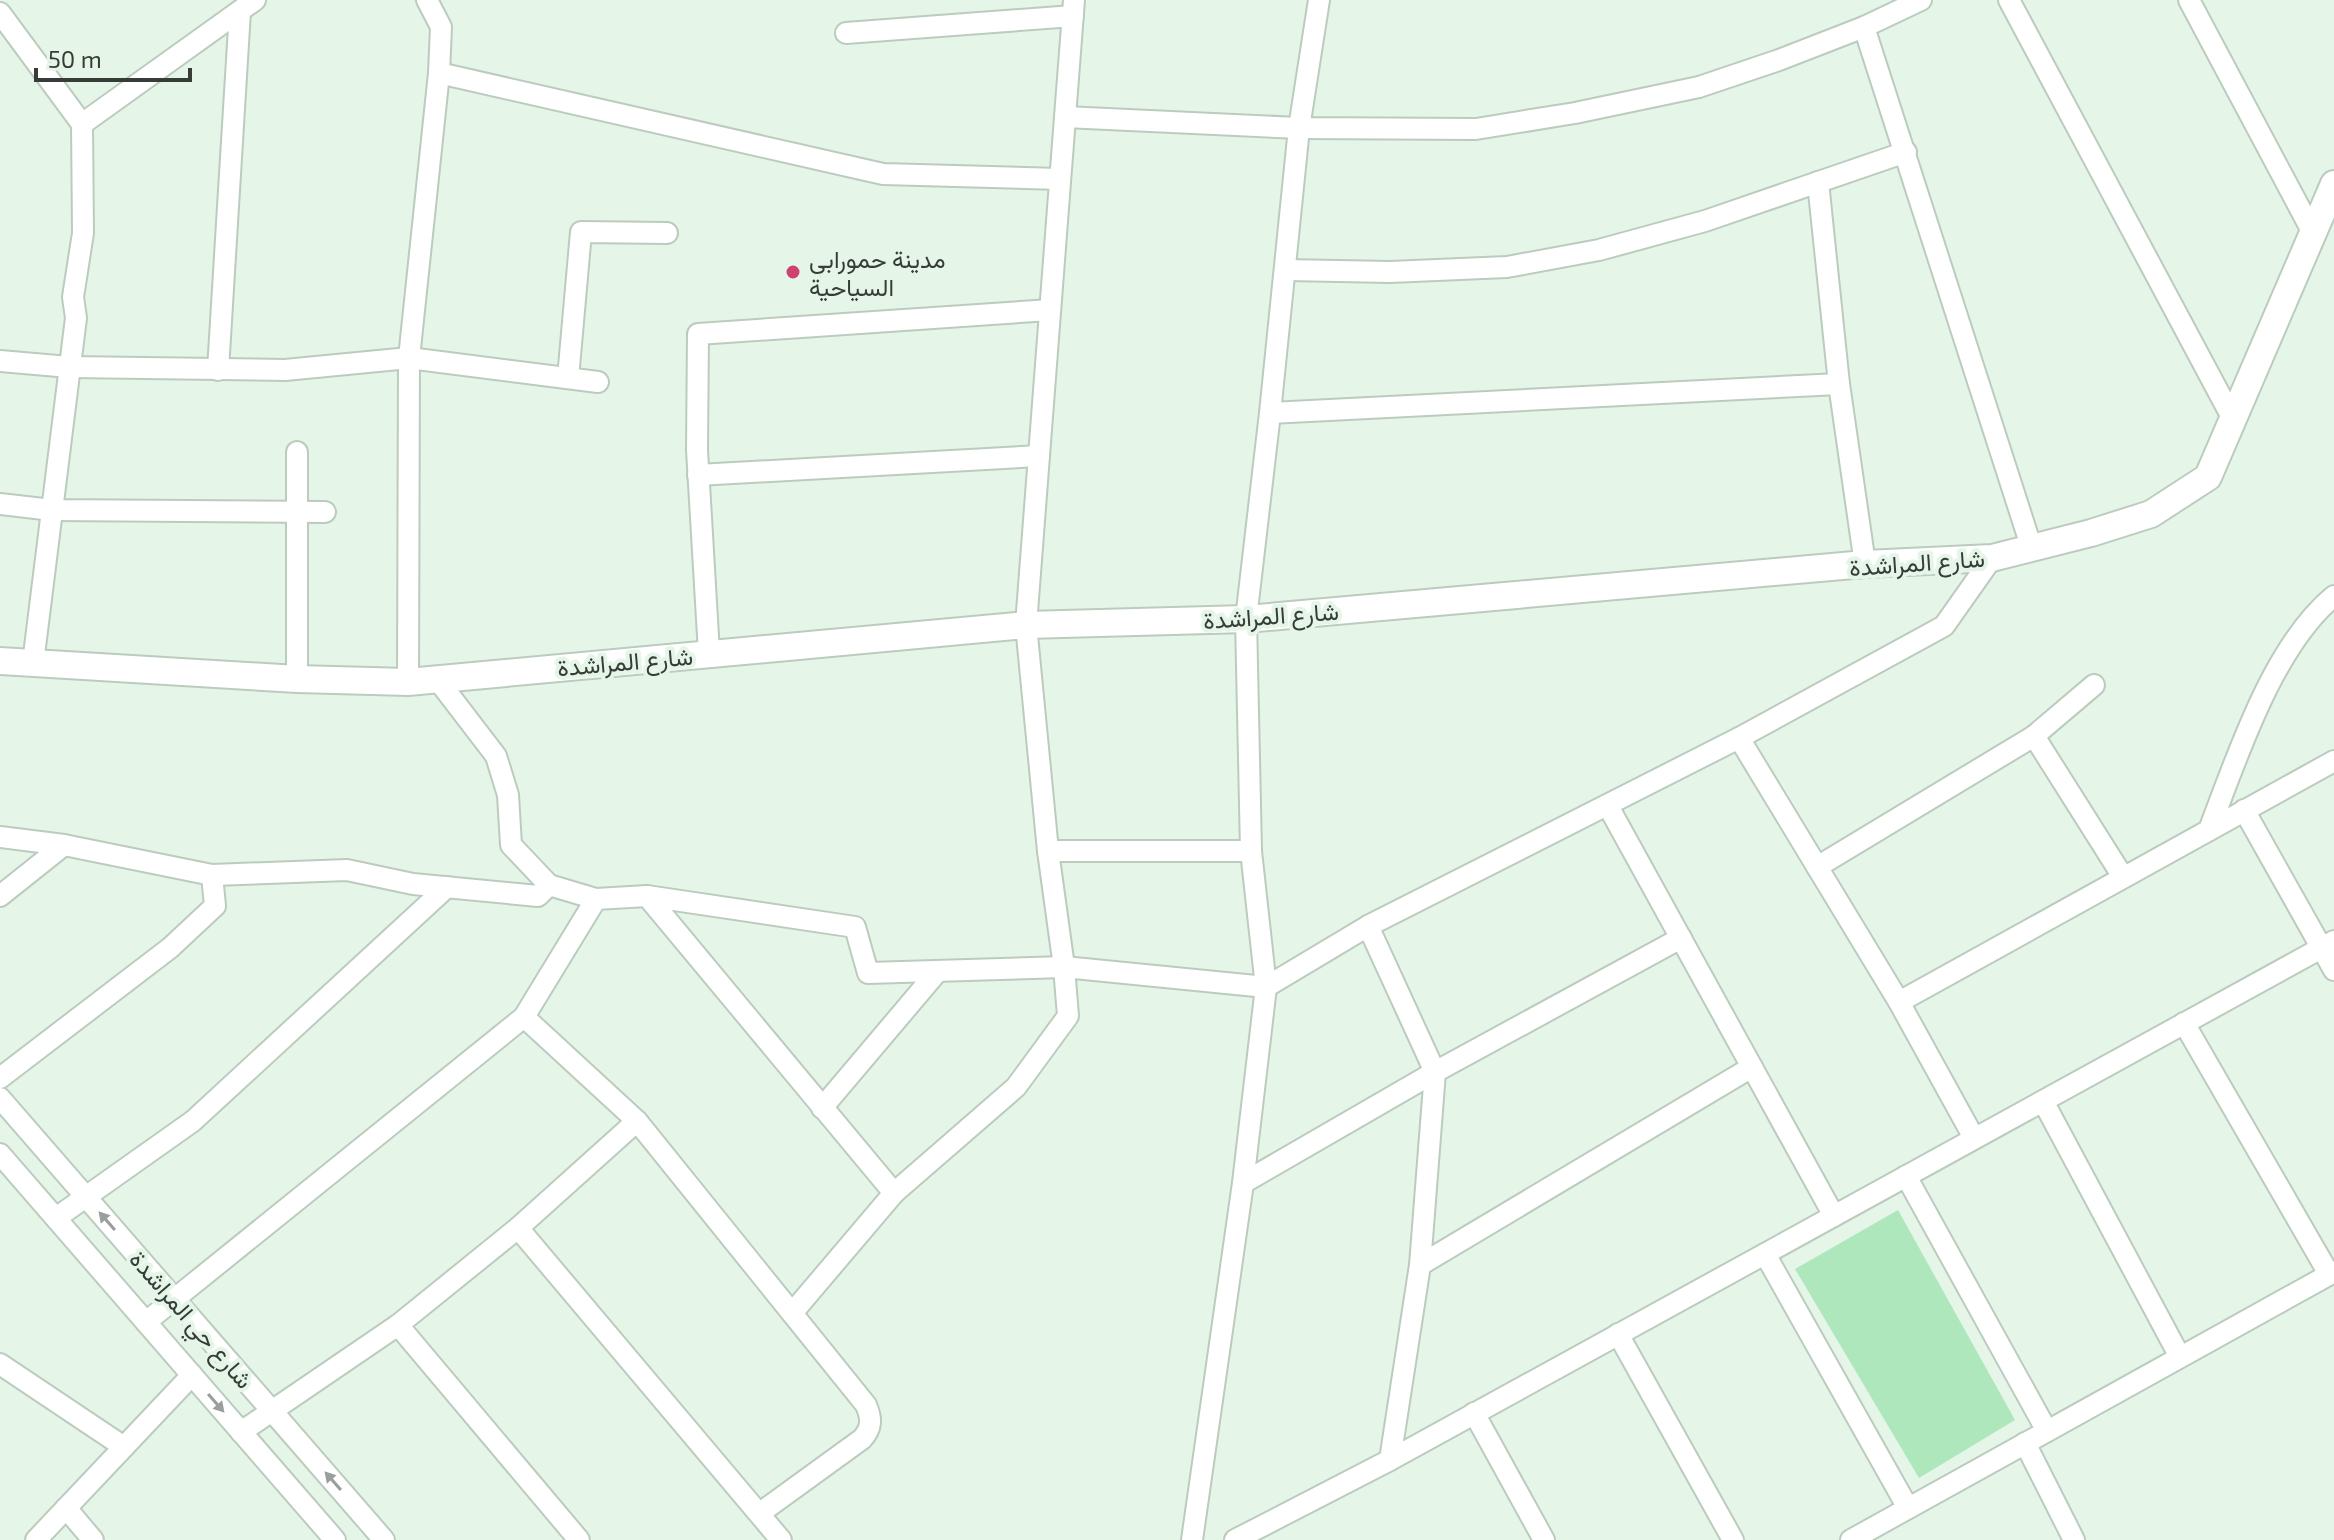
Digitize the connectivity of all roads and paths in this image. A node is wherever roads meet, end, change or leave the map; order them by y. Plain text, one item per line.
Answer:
1 (427, 0) edge
2 (1319, 0) edge
3 (1921, 0) edge
4 (2009, 0) edge
5 (2189, 0) edge
6 (248, 6) edge
7 (1073, 8) edge
8 (0, 13) edge
9 (1864, 27) junction
10 (846, 33) dead end
11 (439, 73) junction
12 (1065, 117) junction
13 (82, 124) junction
14 (1299, 128) junction
15 (1906, 152) junction
16 (1060, 179) junction
17 (1818, 182) junction
18 (2334, 184) edge
19 (667, 233) dead end
20 (2313, 233) junction
21 (1286, 270) junction
22 (1050, 310) junction
23 (409, 358) junction
24 (0, 361) edge
25 (69, 367) junction
26 (218, 370) junction
27 (568, 378) junction
28 (598, 382) dead end
29 (1839, 384) junction
30 (1270, 413) junction
31 (2234, 421) junction
32 (297, 452) dead end
33 (1039, 456) junction
34 (698, 475) junction
35 (0, 504) edge
36 (52, 510) junction
37 (298, 512) junction
38 (325, 512) dead end
39 (2031, 546) junction
40 (1992, 558) junction
41 (1865, 564) junction
42 (2334, 596) edge
43 (1246, 619) junction
44 (1026, 625) junction
45 (709, 653) junction
46 (0, 661) edge
47 (33, 663) junction
48 (297, 679) junction
49 (437, 679) junction
50 (408, 682) junction
51 (2094, 685) dead end
52 (2034, 736) junction
53 (1739, 738) junction
54 (2334, 761) edge
55 (1608, 806) junction
56 (2244, 810) junction
57 (2209, 830) junction
58 (0, 837) edge
59 (64, 845) junction
60 (1048, 851) junction
61 (1251, 851) junction
62 (1817, 867) junction
63 (212, 875) junction
64 (2123, 877) junction
65 (549, 885) junction
66 (447, 887) junction
67 (0, 896) edge
68 (647, 896) junction
69 (596, 899) junction
70 (1368, 926) junction
71 (1681, 938) junction
72 (2328, 944) edge
73 (1064, 967) junction
74 (2334, 970) edge
75 (937, 972) junction
76 (1266, 987) junction
77 (1899, 1002) junction
78 (524, 1017) junction
79 (2184, 1023) junction
80 (1752, 1067) junction
81 (1435, 1072) junction
82 (0, 1078) edge
83 (0, 1098) edge
84 (2043, 1101) junction
85 (822, 1108) junction
86 (637, 1121) junction
87 (1974, 1138) junction
88 (0, 1154) edge
89 (1906, 1176) junction
90 (1243, 1183) junction
91 (894, 1193) junction
92 (86, 1197) junction
93 (1834, 1216) junction
94 (56, 1218) junction
95 (518, 1228) junction
96 (1765, 1254) junction
97 (1420, 1265) junction
98 (2332, 1273) edge
99 (175, 1299) junction
100 (793, 1312) junction
101 (146, 1322) junction
102 (398, 1325) junction
103 (1618, 1334) junction
104 (2180, 1357) junction
105 (0, 1364) edge
106 (192, 1375) junction
107 (272, 1411) junction
108 (1474, 1413) junction
109 (2047, 1431) junction
110 (241, 1432) junction
111 (2025, 1443) junction
112 (124, 1447) junction
113 (1390, 1460) junction
114 (66, 1508) junction
115 (1908, 1508) junction
116 (760, 1513) junction
117 (36, 1540) edge
118 (93, 1540) edge
119 (335, 1540) edge
120 (384, 1540) edge
121 (579, 1540) edge
122 (781, 1540) edge
123 (1192, 1540) edge
124 (1235, 1540) edge
125 (1544, 1540) edge
126 (1733, 1540) edge
127 (1851, 1540) edge
128 (2074, 1540) edge

1 - 11 street
2 - 14 street
3 - 9 street
4 - 31 street
5 - 20 street
6 - 13 street
6 - 26 street
7 - 10 street
7 - 12 street
8 - 13 street
9 - 14 street
9 - 15 street
11 - 16 street
11 - 23 street
12 - 14 street
12 - 16 street
13 - 25 street
14 - 21 street
15 - 17 street
15 - 39 street
16 - 22 street
17 - 21 street
17 - 29 street
18 - 20 street, شارع المراشدة
19 - 27 street
20 - 31 street, شارع المراشدة
21 - 30 street
22 - 33 street
22 - 34 street
23 - 26 street
23 - 27 street
23 - 50 street
24 - 25 street
25 - 26 street
25 - 36 street
27 - 28 street
29 - 30 street
29 - 41 street
30 - 43 street
31 - 39 street, شارع المراشدة
32 - 37 street
33 - 34 street
33 - 44 street
34 - 45 street
35 - 36 street
36 - 37 street
36 - 47 street
37 - 38 street
37 - 48 street
39 - 40 street, شارع المراشدة
40 - 41 street, شارع المراشدة
40 - 53 street
41 - 43 street, شارع المراشدة
42 - 57 street
43 - 44 street, شارع المراشدة
43 - 61 street
44 - 45 street, شارع المراشدة
44 - 60 street
45 - 49 street, شارع المراشدة
46 - 47 street, شارع المراشدة
47 - 48 street, شارع المراشدة
48 - 50 street, شارع المراشدة
49 - 50 street, شارع المراشدة
49 - 65 street
51 - 52 street
52 - 62 street
52 - 64 street
53 - 55 street
53 - 62 street
54 - 56 street
55 - 70 street
55 - 71 street
56 - 57 street
56 - 72 street
57 - 64 street
58 - 59 street
59 - 63 street
59 - 67 street
60 - 61 street
60 - 73 street
61 - 76 street
62 - 77 street
63 - 66 street
63 - 82 street
64 - 77 street
65 - 66 street
65 - 69 street
66 - 92 street
68 - 69 street
68 - 75 street
68 - 85 street
69 - 78 street
70 - 76 street
70 - 81 street
71 - 80 street
71 - 81 street
72 - 74 street
72 - 79 street
73 - 75 street
73 - 76 street
73 - 91 street
75 - 85 street
76 - 90 street
77 - 87 street
78 - 86 street
78 - 99 street
79 - 84 street
79 - 98 street
80 - 93 street
80 - 97 street
81 - 90 street
81 - 97 street
83 - 92 street, شارع حي المراشدة
84 - 87 street
84 - 104 street
85 - 91 street
86 - 95 street
86 - 100 street
87 - 89 street
88 - 94 street, شارع حي المراشدة
89 - 93 street
89 - 109 street
90 - 123 street
91 - 100 street
92 - 94 street
99 -> 92 street, شارع حي المراشدة
93 - 96 street
94 - 101 street, شارع حي المراشدة
95 - 102 street
95 - 116 street
96 - 103 street
96 - 115 street
97 - 113 street
98 - 104 street
99 - 101 street
99 - 107 street, شارع حي المراشدة
100 - 116 street
101 - 106 street, شارع حي المراشدة
102 - 107 street
102 - 121 street
103 - 108 street
103 - 126 street
104 - 109 street
105 - 112 street
106 -> 110 street, شارع حي المراشدة
106 - 112 street
107 - 110 street
120 -> 107 street, شارع حي المراشدة
108 - 113 street
108 - 125 street
109 - 111 street
110 - 119 street, شارع حي المراشدة
111 - 115 street
111 - 128 street
112 - 114 street
113 - 124 street
114 - 117 street
114 - 118 street
115 - 127 street
116 - 122 street

